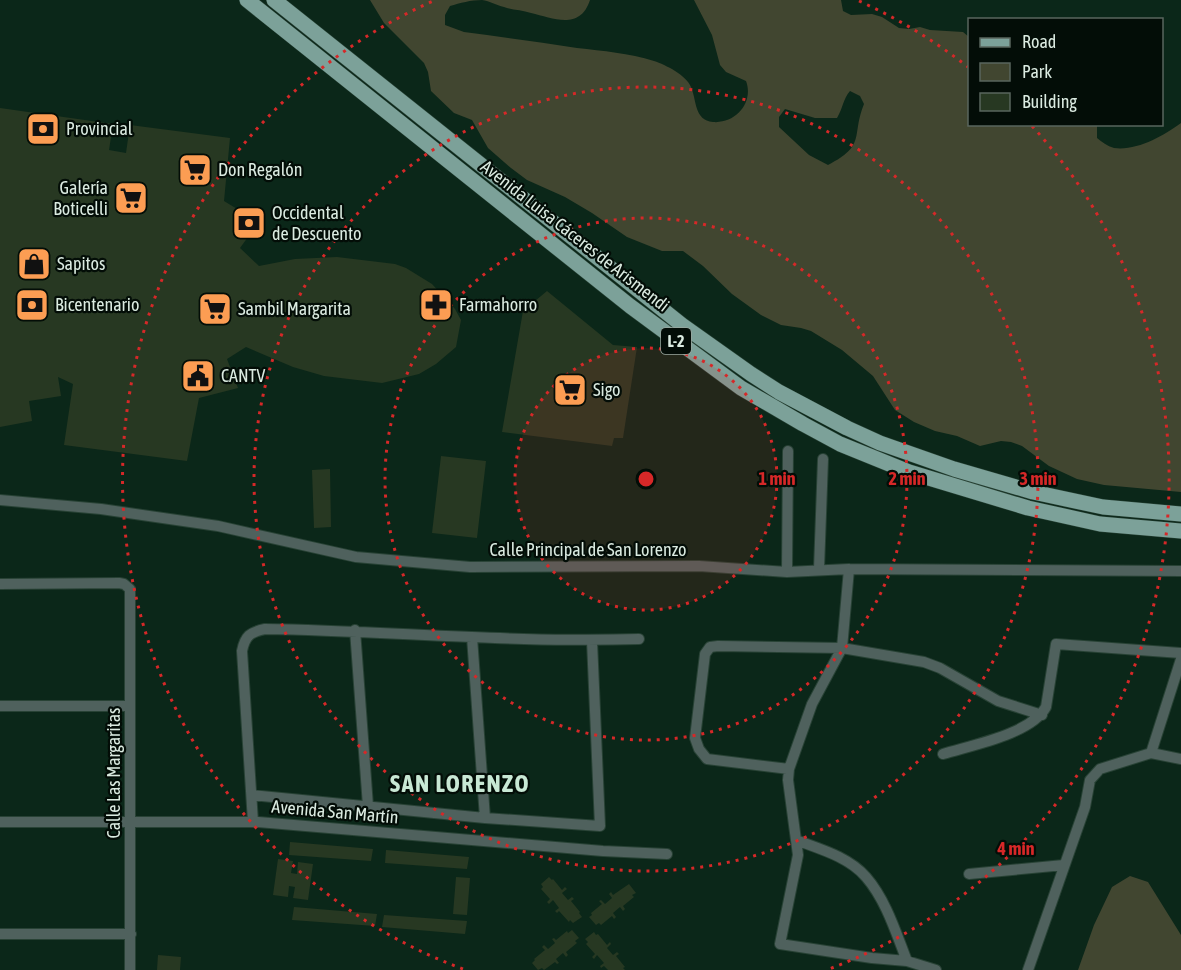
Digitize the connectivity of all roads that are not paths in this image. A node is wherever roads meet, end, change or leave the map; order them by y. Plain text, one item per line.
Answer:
1 (247, 0) edge
2 (274, 0) edge
3 (788, 451) dead end
4 (823, 459) dead end
5 (0, 500) edge
6 (1181, 514) edge
7 (1181, 531) edge
8 (849, 568) junction
9 (819, 569) junction
10 (1181, 571) edge
11 (787, 572) junction
12 (0, 584) edge
13 (355, 630) junction
14 (472, 637) junction
15 (639, 639) dead end
16 (592, 641) junction
17 (842, 648) junction
18 (1181, 652) edge
19 (1181, 659) edge
20 (0, 706) edge
21 (130, 706) junction
22 (1042, 715) junction
23 (1151, 753) junction
24 (943, 754) dead end
25 (1181, 759) edge
26 (789, 769) junction
27 (252, 795) junction
28 (368, 806) junction
29 (485, 818) junction
30 (131, 821) junction
31 (0, 822) edge
32 (253, 822) junction
33 (796, 840) junction
34 (667, 854) dead end
35 (1064, 865) junction
36 (969, 874) dead end
37 (0, 934) edge
38 (130, 934) junction
39 (907, 961) junction
40 (130, 970) edge
41 (936, 970) edge
42 (1028, 970) edge

1 - 7 main road, Avenida Luisa Cáceres de Arismendi / L-2
2 - 6 main road, Avenida Luisa Cáceres de Arismendi / L-2
3 - 11 street
4 - 9 street
5 - 11 street, Calle Principal de San Lorenzo
8 - 9 street, Calle Principal de San Lorenzo
8 - 10 street, Calle Principal de San Lorenzo
8 - 17 street
9 - 11 street, Calle Principal de San Lorenzo
12 - 21 street, Calle Las Margaritas
13 - 14 street
13 - 27 street
13 - 28 street
14 - 16 street
14 - 29 street
15 - 16 street
16 - 29 street
17 - 22 street
17 - 26 street
17 - 26 street
18 - 22 street
19 - 23 street
20 - 21 street
21 - 30 street, Calle Las Margaritas
22 - 24 street
23 - 25 street
23 - 35 street
26 - 33 street
27 - 28 street
27 - 32 street
28 - 29 street
30 - 31 street, Avenida San Martín
30 - 32 street, Avenida San Martín
30 - 38 street, Calle Las Margaritas
32 - 34 street, Avenida San Martín
33 - 39 street
33 - 39 street
35 - 36 street
35 - 42 street
37 - 38 street
38 - 40 street, Calle Las Margaritas
39 - 41 street

